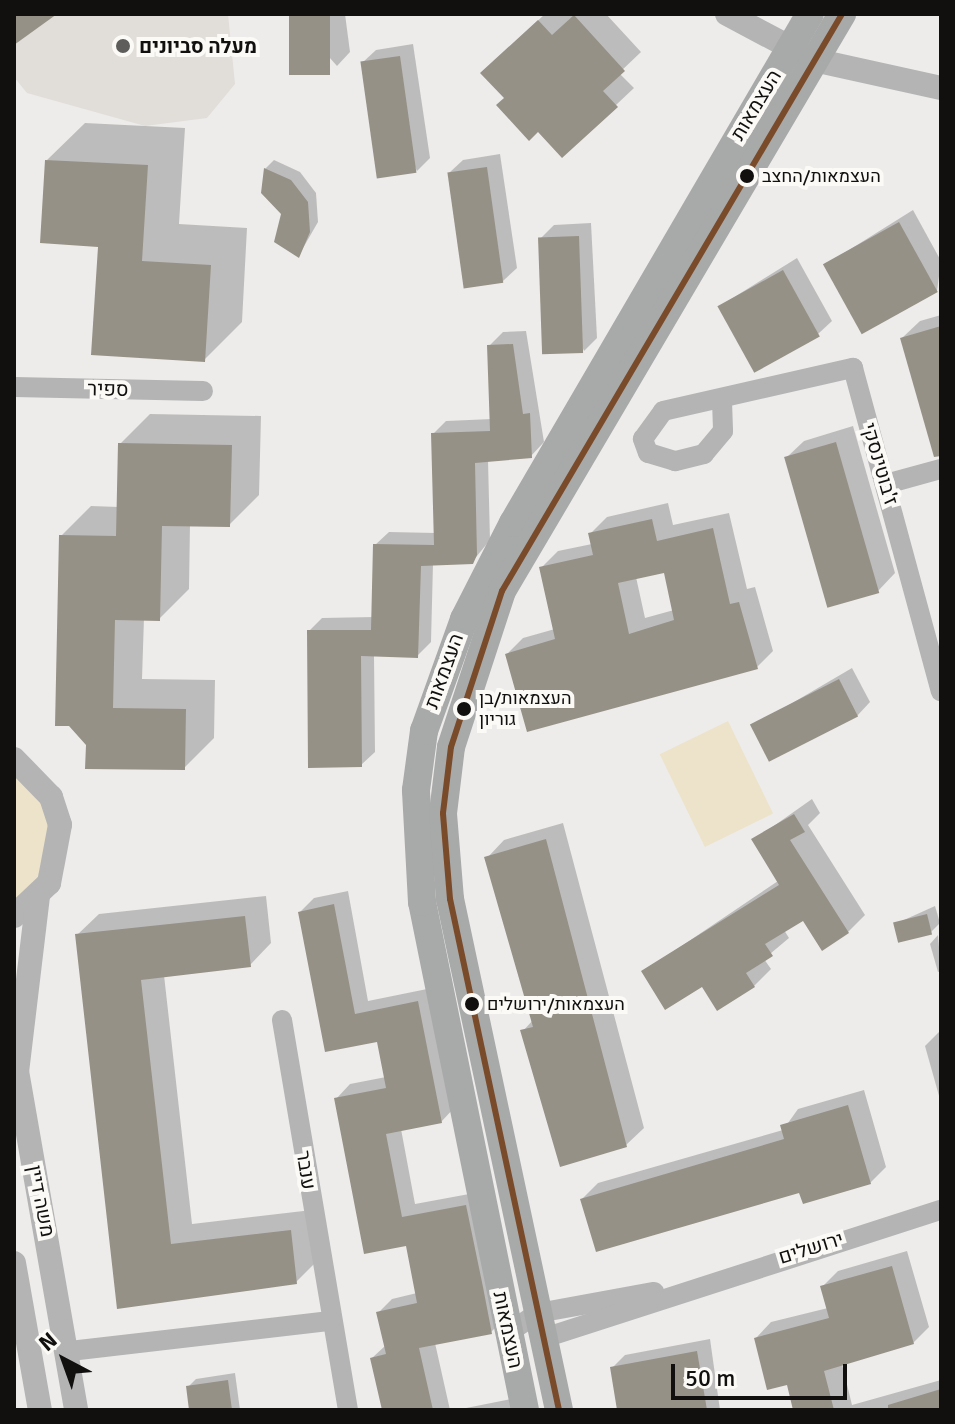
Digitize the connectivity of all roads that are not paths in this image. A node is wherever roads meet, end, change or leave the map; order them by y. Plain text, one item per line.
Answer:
1 (727, 14) edge
2 (810, 14) edge
3 (842, 14) edge
4 (802, 54) junction
5 (941, 88) edge
6 (14, 387) edge
7 (203, 391) dead end
8 (722, 401) dead end
9 (941, 469) edge
10 (886, 484) junction
11 (941, 691) edge
12 (14, 759) edge
13 (38, 896) junction
14 (14, 916) edge
15 (282, 1020) dead end
16 (941, 1210) edge
17 (14, 1263) edge
18 (330, 1321) junction
19 (541, 1326) junction
20 (508, 1333) junction
21 (70, 1351) junction
22 (40, 1410) edge
23 (76, 1410) edge
24 (348, 1410) edge
25 (525, 1410) edge
26 (559, 1410) edge

1 - 4 street
2 - 4 main road, העצמאות
3 - 4 main road, העצמאות
4 - 5 street
4 - 19 main road, העצמאות
4 - 20 main road, העצמאות
6 - 7 street, ספיר
8 - 10 street, ז'בוטינסקי
9 - 10 street
10 - 11 street, ז'בוטינסקי
12 - 13 street
13 - 14 street
13 - 21 street, משה דיין
15 - 18 street, ענבר
16 - 19 street, ירושלים
17 - 22 street
18 - 21 street
18 - 24 street, ענבר
19 - 20 street, ירושלים
19 - 26 main road, העצמאות
20 - 25 main road, העצמאות
21 - 23 street, משה דיין

